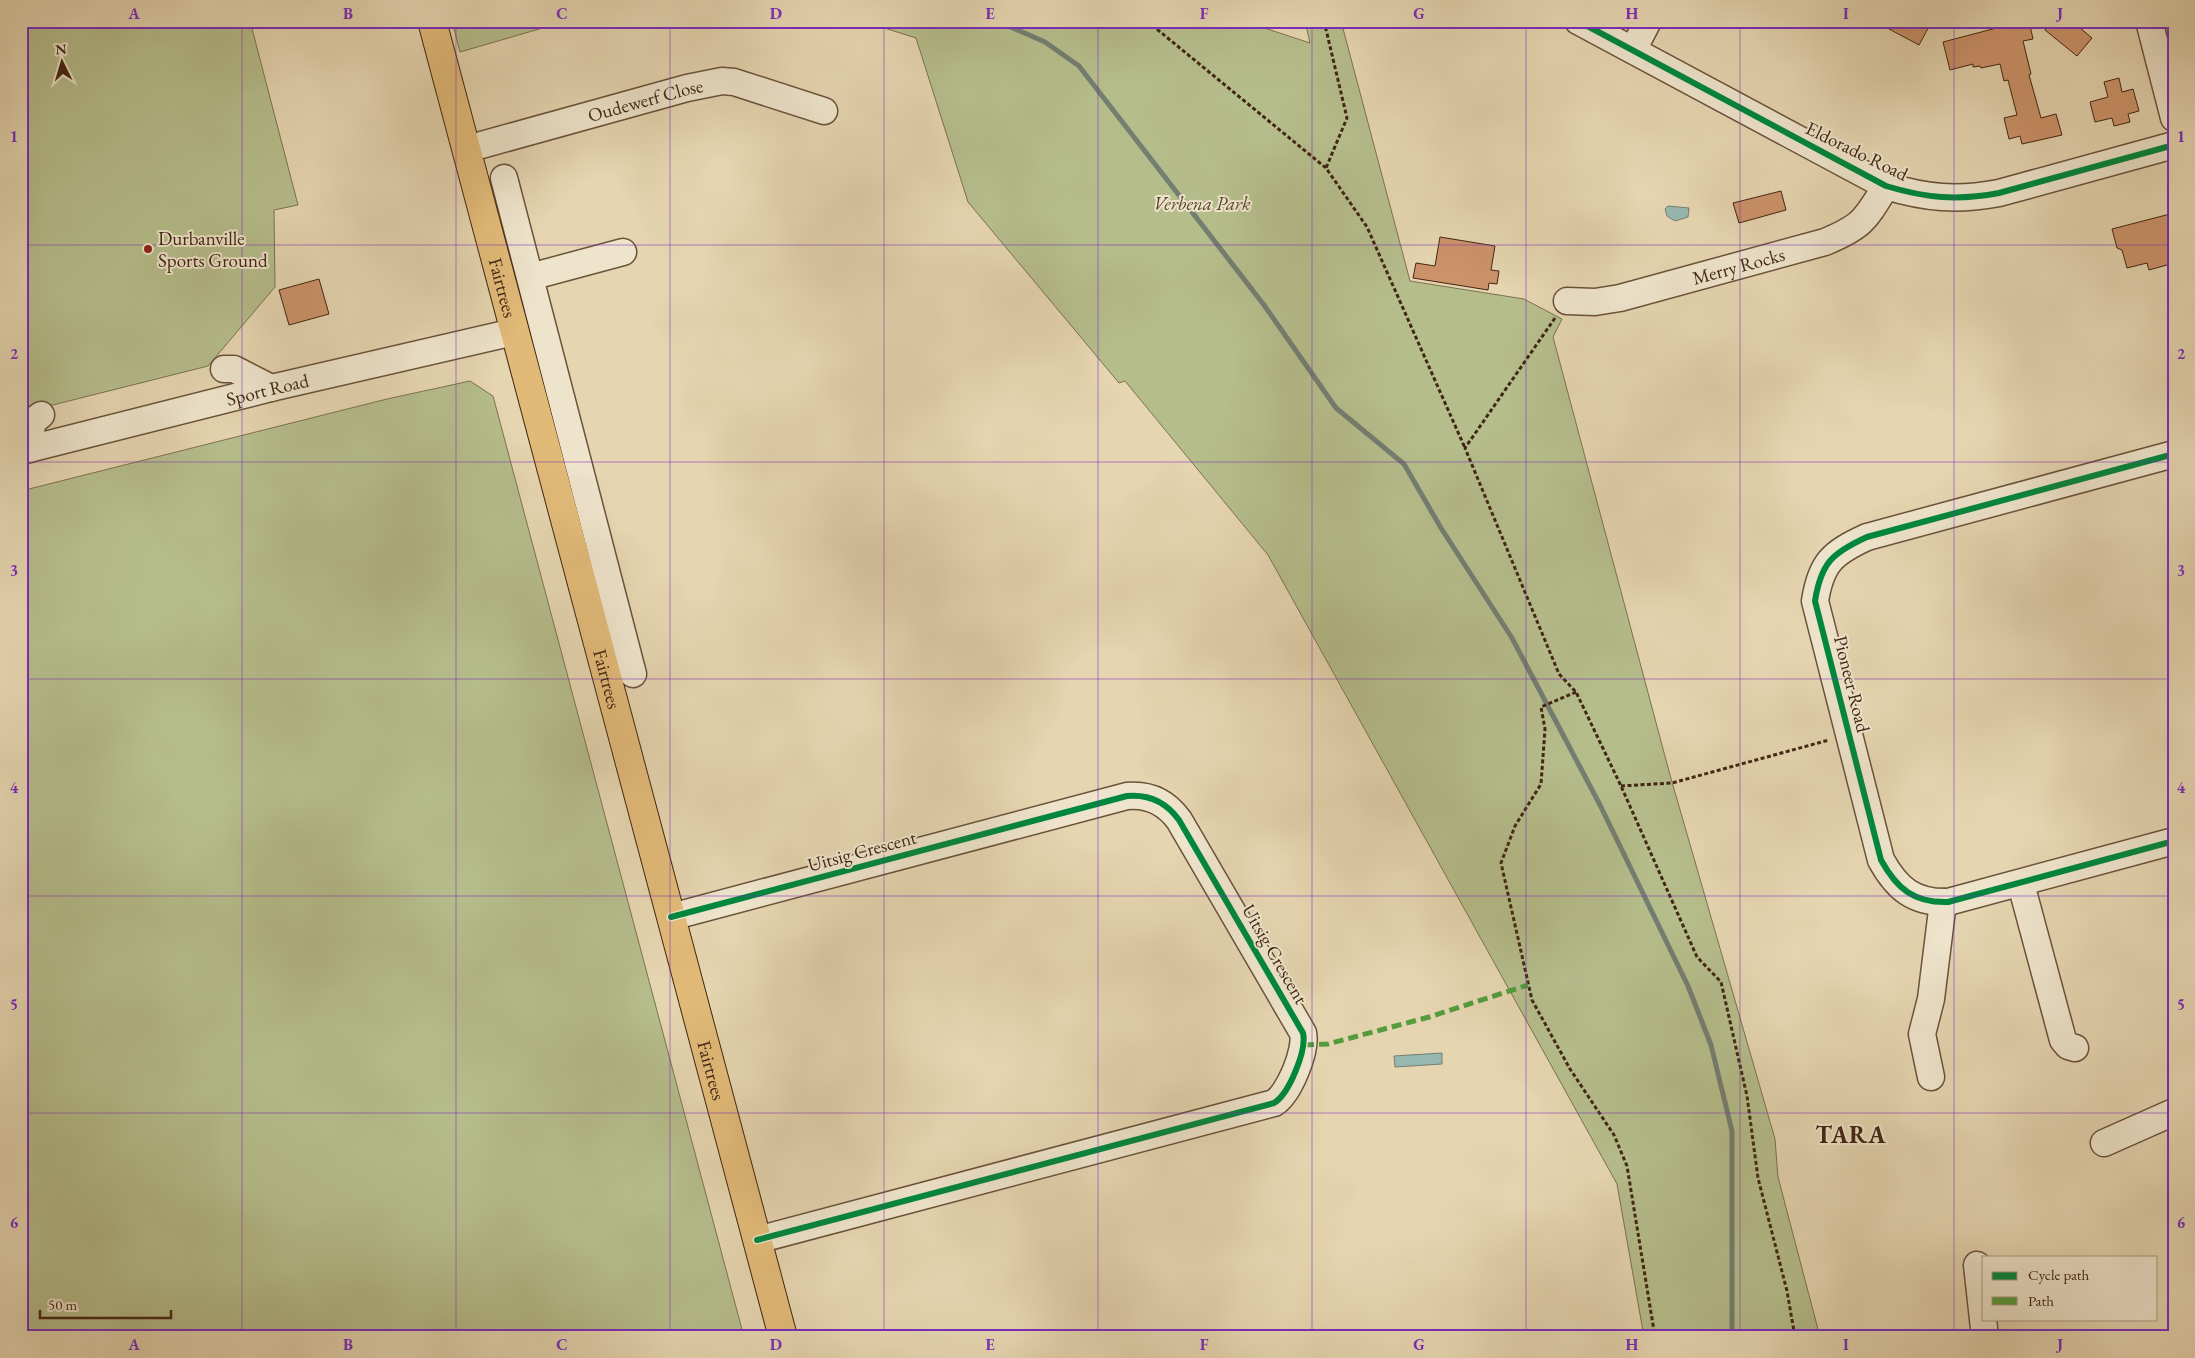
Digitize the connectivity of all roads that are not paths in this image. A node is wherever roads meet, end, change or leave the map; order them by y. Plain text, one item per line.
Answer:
1 (432, 21) edge
2 (1578, 21) edge
3 (1648, 21) edge
4 (2149, 21) edge
5 (1633, 50) junction
6 (824, 111) dead end
7 (2174, 118) edge
8 (2174, 145) edge
9 (467, 149) junction
10 (504, 178) dead end
11 (1886, 186) junction
12 (623, 252) dead end
13 (530, 277) junction
14 (1567, 302) road end
15 (514, 332) junction
16 (224, 368) dead end
17 (271, 388) junction
18 (41, 415) dead end
19 (24, 446) edge
20 (2174, 454) edge
21 (601, 551) junction
22 (576, 559) junction
23 (634, 674) dead end
24 (2174, 842) edge
25 (2021, 884) junction
26 (1943, 902) junction
27 (671, 917) junction
28 (2075, 1048) dead end
29 (1931, 1078) dead end
30 (2174, 1112) edge
31 (2104, 1143) dead end
32 (757, 1240) junction
33 (1977, 1265) dead end
34 (1982, 1305) edge
35 (1984, 1320) edge
36 (783, 1337) edge
37 (1986, 1337) edge

1 - 9 main road, Fairtrees
2 - 5 street, Eldorado Road
3 - 5 street
4 - 7 street
5 - 11 street, Eldorado Road
6 - 9 street, Oudewerf Close
8 - 11 street, Eldorado Road
9 - 15 main road, Fairtrees
10 - 13 street
11 - 14 street, Merry Rocks
12 - 13 street
13 - 21 street
15 - 17 street, Sport Road
15 - 22 main road, Fairtrees
16 - 17 street
17 - 19 street, Sport Road
18 - 19 street
20 - 26 street, Pioneer Road
21 - 22 street
21 - 23 street
22 - 27 main road, Fairtrees
24 - 25 street, Pioneer Road
25 - 26 street, Pioneer Road
25 - 28 street
26 - 29 street
27 - 32 main road, Fairtrees
27 - 32 street, Uitsig Crescent
30 - 31 street
32 - 36 main road, Fairtrees
33 - 34 street
35 - 37 street

